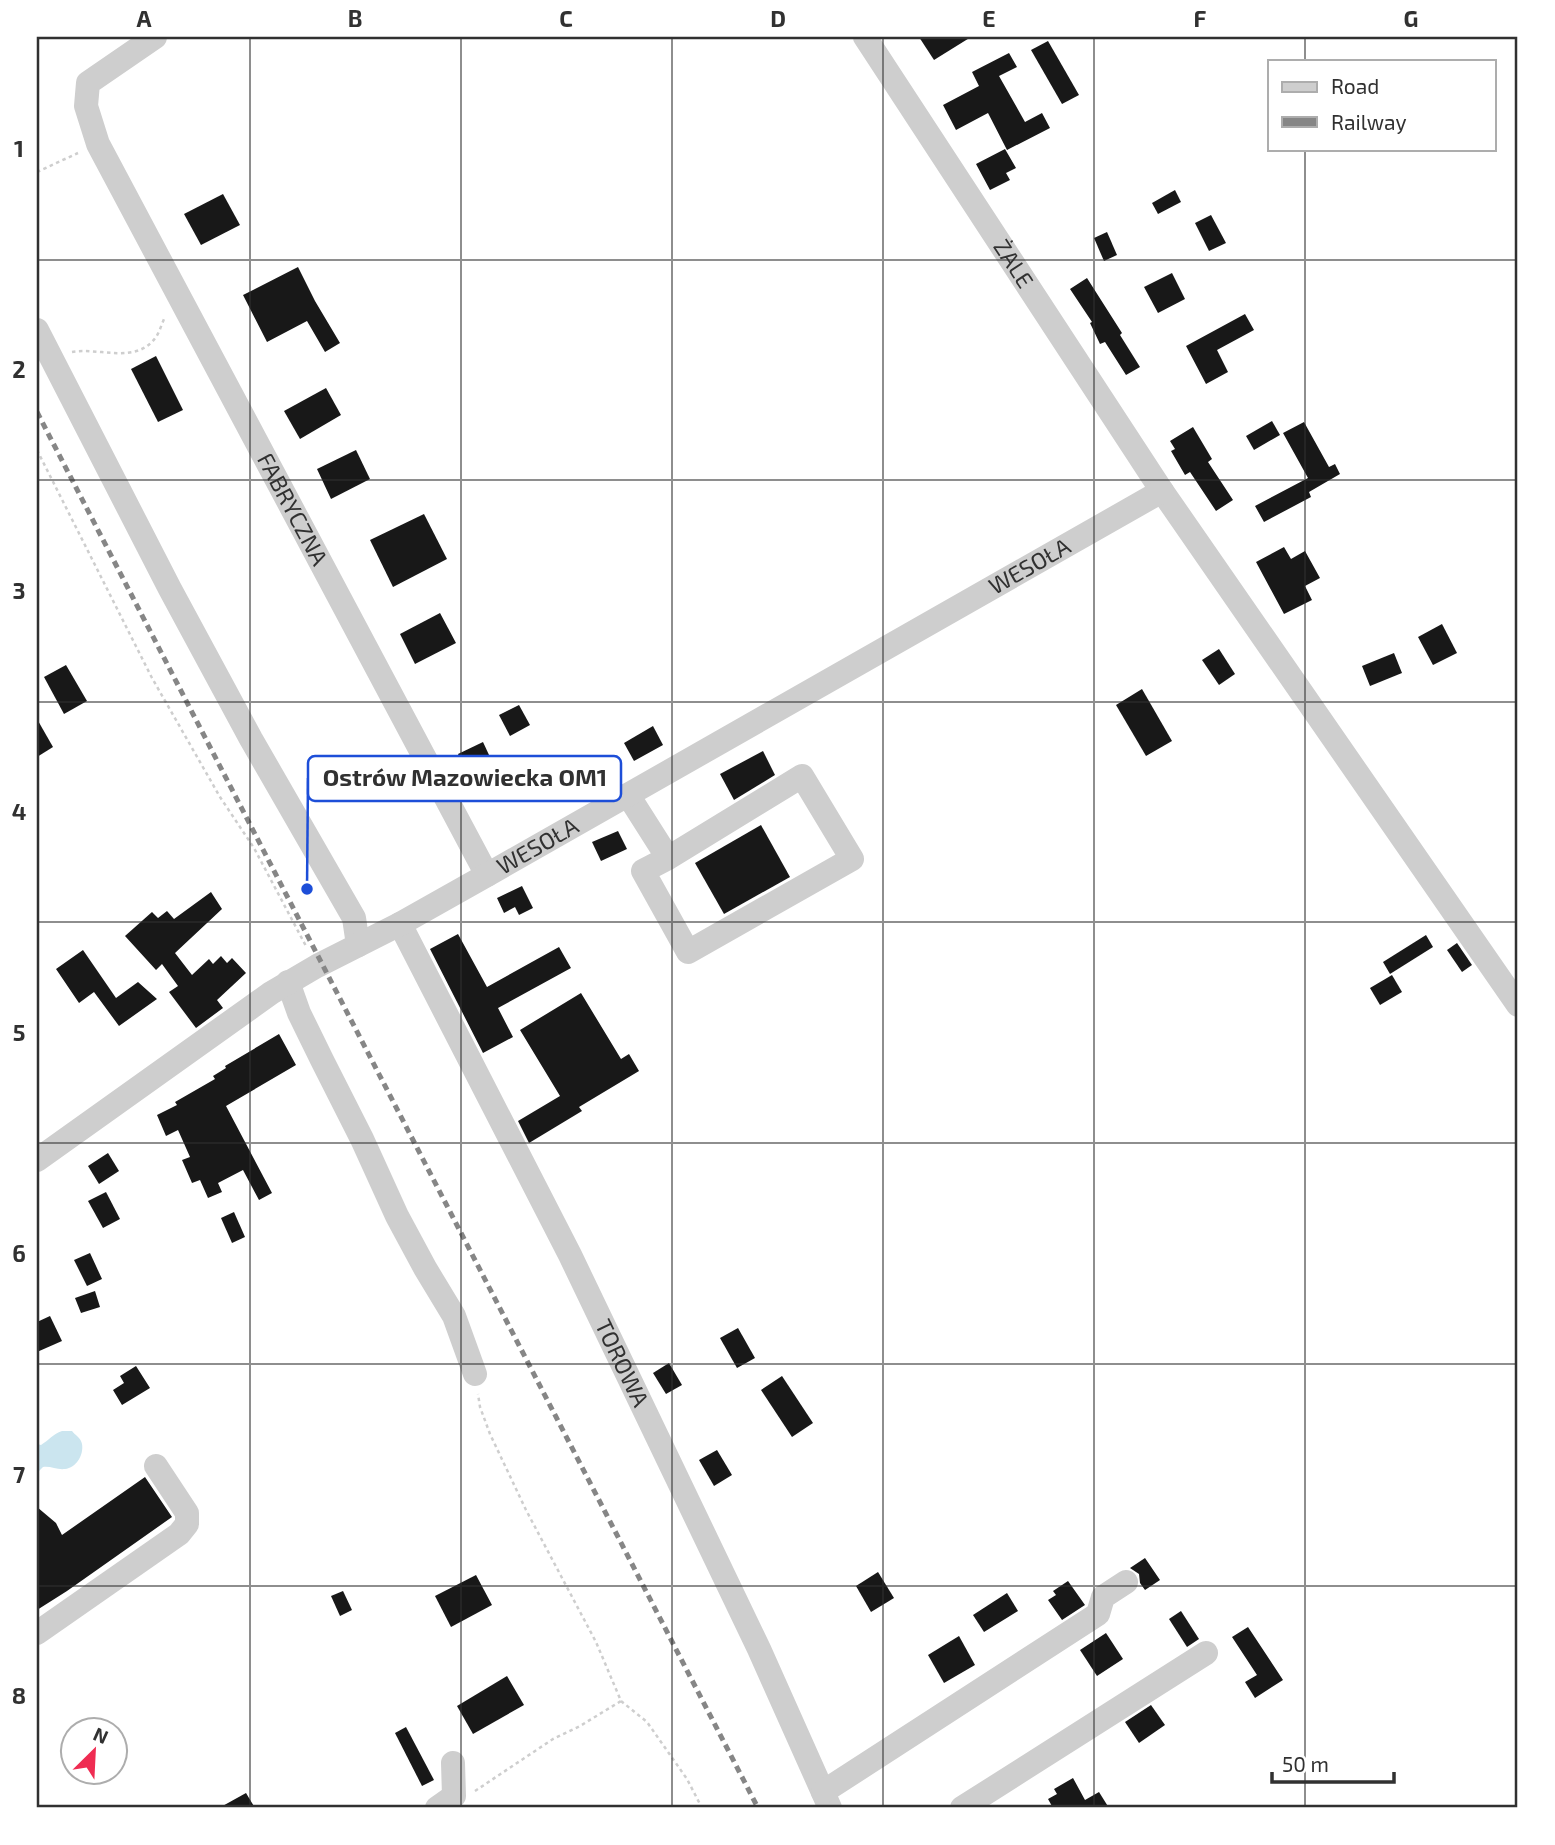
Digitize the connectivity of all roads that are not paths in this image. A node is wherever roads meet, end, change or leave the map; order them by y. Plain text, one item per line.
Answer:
1 (155, 37) edge
2 (865, 37) edge
3 (37, 330) edge
4 (1162, 491) junction
5 (628, 794) junction
6 (668, 858) junction
7 (487, 875) junction
8 (400, 924) junction
9 (358, 945) junction
10 (288, 982) junction
11 (1518, 1005) edge
12 (37, 1160) edge
13 (475, 1374) road end
14 (156, 1466) dead end
15 (1126, 1582) dead end
16 (37, 1633) edge
17 (1206, 1654) dead end
18 (453, 1763) dead end
19 (826, 1800) edge
20 (446, 1802) edge
21 (962, 1808) edge

1 - 7 street, FABRYCZNA
2 - 4 street, ŻALE
3 - 9 street
4 - 5 street, WESOŁA
4 - 11 street, ŻALE
5 - 6 street
5 - 7 street, WESOŁA
6 - 6 street
7 - 8 street, WESOŁA
8 - 9 street, WESOŁA
8 - 19 street, TOROWA
9 - 10 street, WESOŁA
10 - 12 street, WESOŁA
10 - 13 street
14 - 16 street
15 - 19 street
17 - 21 street
18 - 20 street

